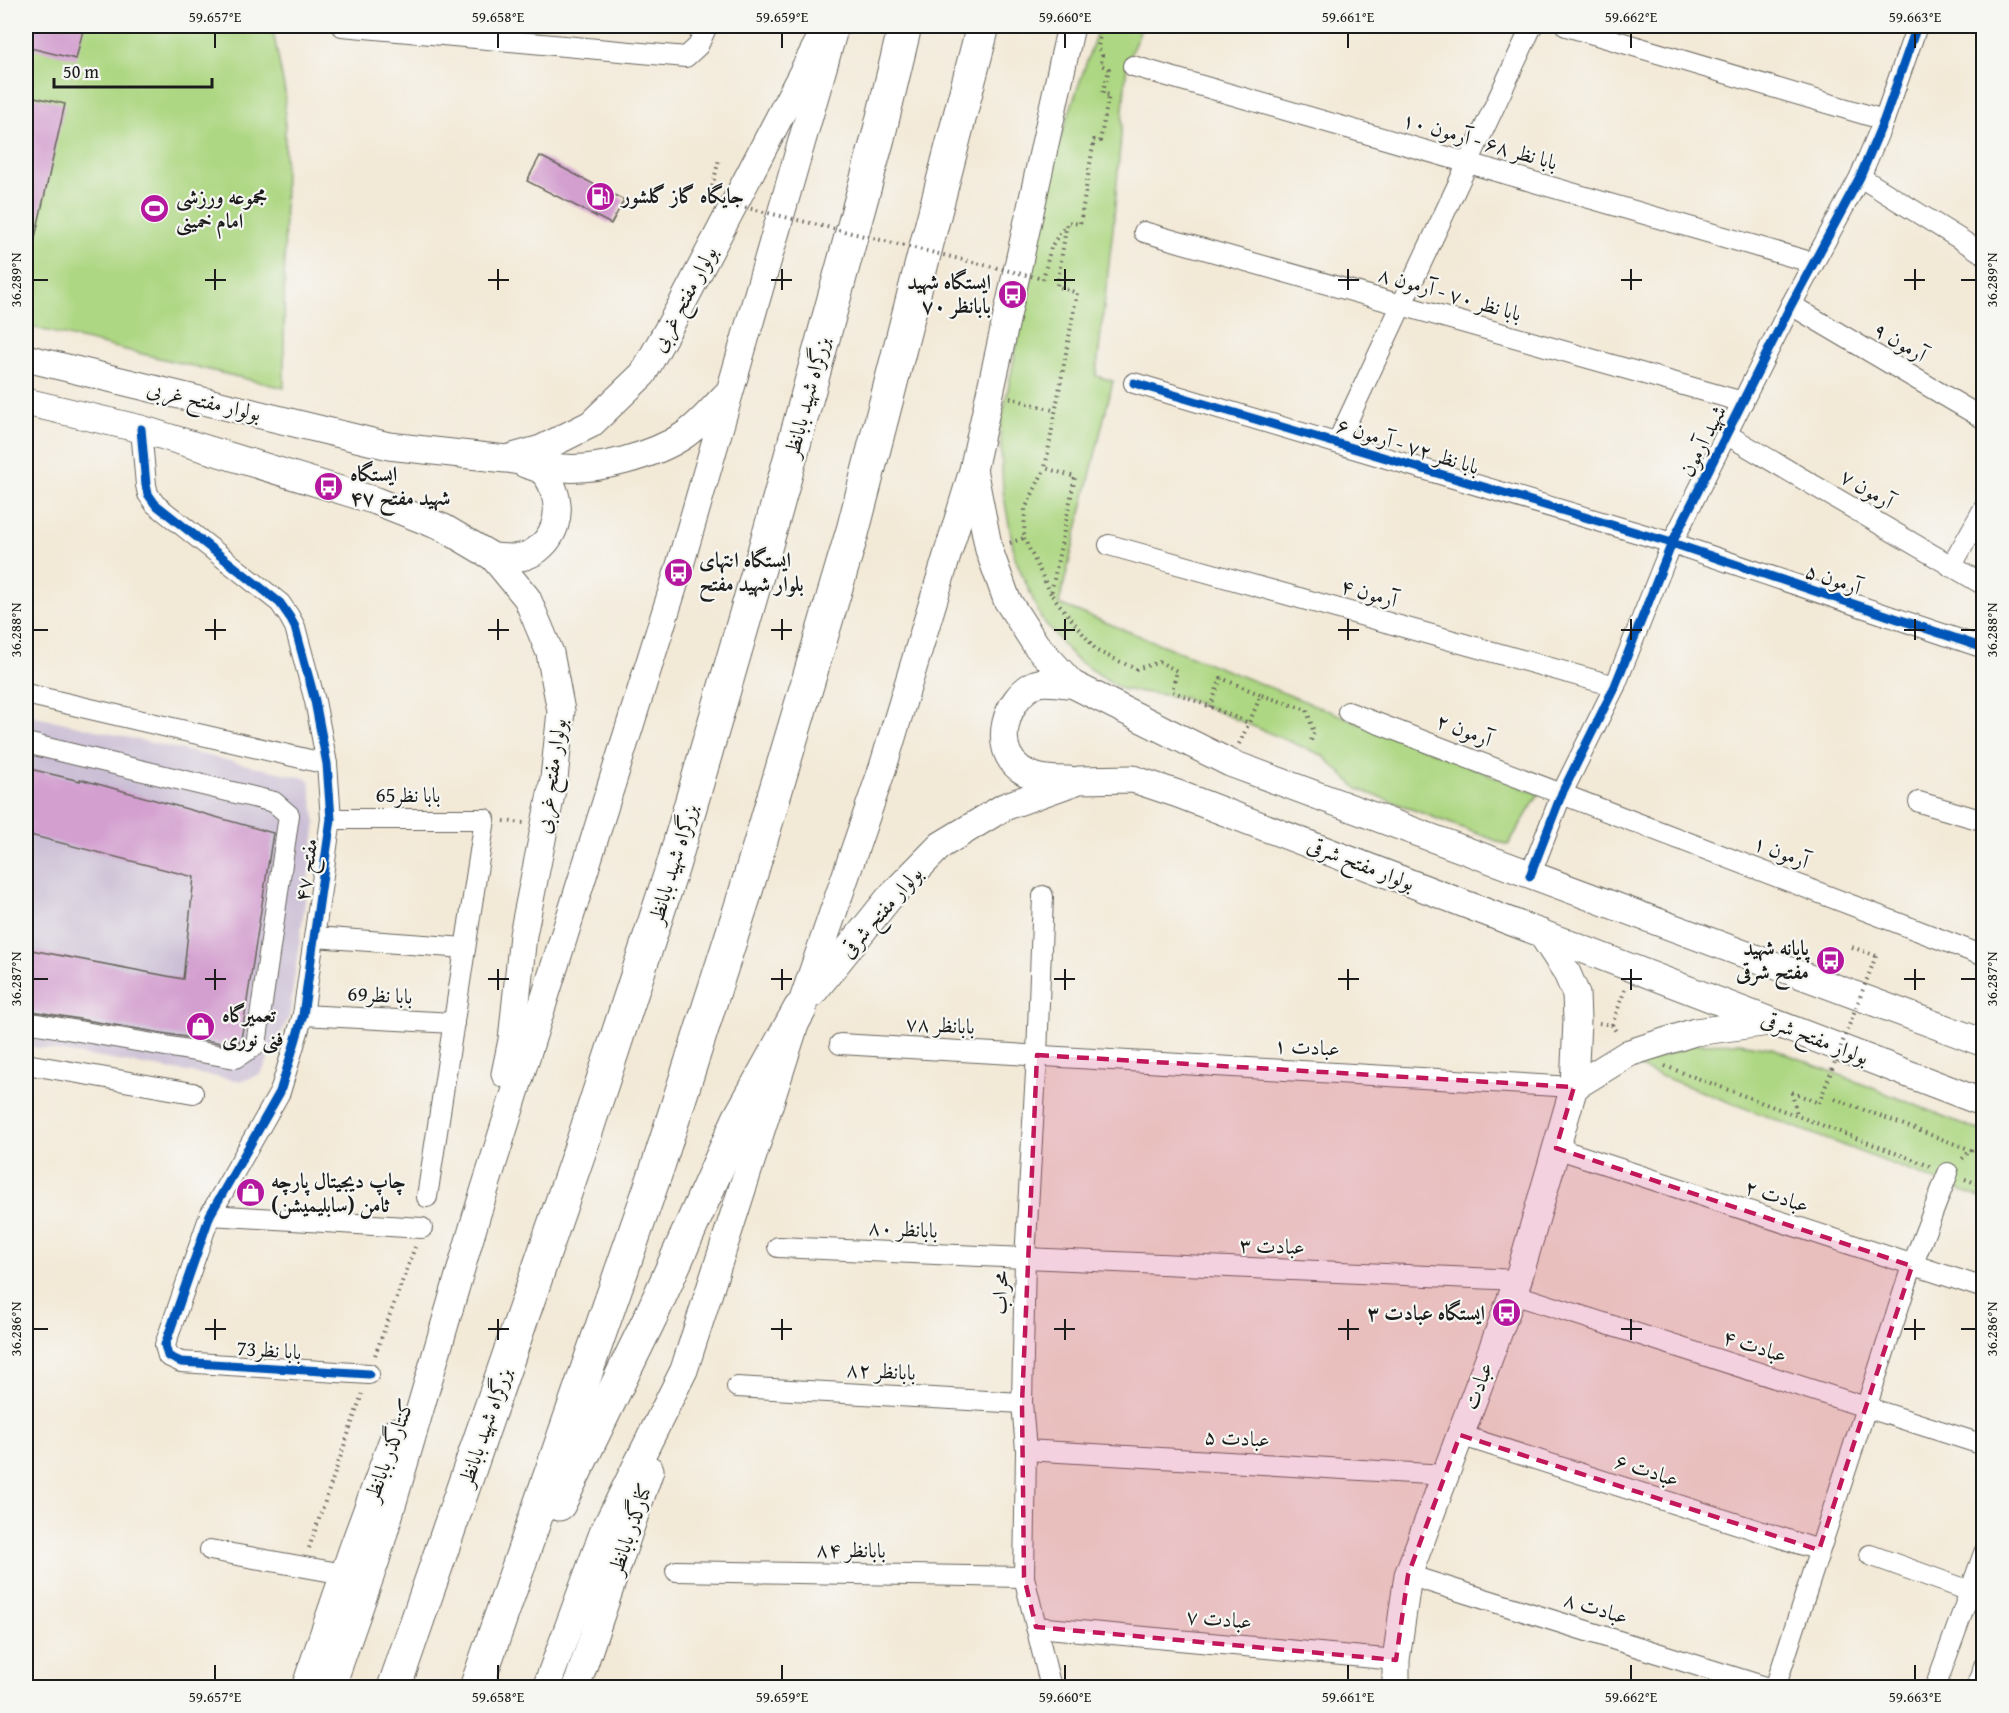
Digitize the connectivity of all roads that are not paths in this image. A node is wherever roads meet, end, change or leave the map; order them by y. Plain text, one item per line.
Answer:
1 (342, 26) edge
2 (707, 26) edge
3 (827, 26) edge
4 (834, 26) edge
5 (905, 26) edge
6 (983, 26) edge
7 (1057, 26) edge
8 (1071, 26) edge
9 (1083, 26) edge
10 (1532, 26) edge
11 (1566, 26) edge
12 (1917, 26) edge
13 (528, 34) edge
14 (1133, 66) dead end
15 (1884, 120) junction
16 (1042, 159) junction
17 (1468, 163) junction
18 (1860, 177) junction
19 (1144, 232) dead end
20 (1983, 254) edge
21 (1814, 263) junction
22 (1402, 305) junction
23 (1791, 305) junction
24 (26, 358) edge
25 (1134, 383) dead end
26 (730, 392) junction
27 (26, 402) edge
28 (1743, 402) junction
29 (1983, 419) edge
30 (141, 429) junction
31 (1726, 434) junction
32 (1337, 443) junction
33 (506, 459) junction
34 (973, 470) junction
35 (1983, 508) edge
36 (1672, 543) junction
37 (1109, 545) dead end
38 (493, 557) junction
39 (1951, 567) junction
40 (1983, 585) edge
41 (1983, 648) edge
42 (1072, 684) junction
43 (1615, 686) junction
44 (26, 694) edge
45 (1348, 712) dead end
46 (26, 743) edge
47 (327, 764) junction
48 (1079, 780) junction
49 (1562, 793) junction
50 (1919, 802) dead end
51 (331, 819) junction
52 (1983, 821) edge
53 (1530, 876) junction
54 (1043, 896) dead end
55 (1541, 933) junction
56 (315, 937) junction
57 (465, 948) junction
58 (1983, 956) edge
59 (800, 1008) junction
60 (303, 1015) junction
61 (26, 1022) edge
62 (1771, 1022) junction
63 (454, 1023) junction
64 (1983, 1043) edge
65 (840, 1044) dead end
66 (1037, 1055) junction
67 (26, 1064) edge
68 (1574, 1086) junction
69 (193, 1093) dead end
70 (1983, 1103) edge
71 (1556, 1148) junction
72 (1948, 1173) road end
73 (427, 1197) dead end
74 (477, 1214) junction
75 (210, 1215) junction
76 (422, 1228) dead end
77 (778, 1247) dead end
78 (1025, 1259) junction
79 (1912, 1266) junction
80 (1515, 1287) junction
81 (1983, 1288) edge
82 (168, 1356) joint
83 (684, 1370) junction
84 (369, 1374) dead end
85 (737, 1387) dead end
86 (1022, 1403) junction
87 (1865, 1406) junction
88 (1460, 1435) junction
89 (1983, 1445) edge
90 (1026, 1450) junction
91 (1445, 1474) junction
92 (210, 1550) dead end
93 (1819, 1550) junction
94 (1983, 1553) edge
95 (1870, 1555) dead end
96 (676, 1571) dead end
97 (344, 1574) junction
98 (1408, 1575) junction
99 (1024, 1577) junction
100 (1970, 1591) junction
101 (1036, 1627) junction
102 (494, 1638) junction
103 (1396, 1660) junction
104 (1983, 1666) edge
105 (304, 1688) edge
106 (331, 1688) edge
107 (394, 1688) edge
108 (476, 1688) edge
109 (546, 1688) edge
110 (576, 1688) edge
111 (1051, 1688) edge
112 (1396, 1688) edge
113 (1769, 1688) edge
114 (1775, 1688) edge
115 (1935, 1688) edge
116 (1976, 1688) edge

1 - 13 street
2 - 13 street
3 - 33 main road, بولوار مفتح غربی
4 - 26 main road
5 - 107 highway, بزرگراه شهید بابانظر
6 - 102 highway
7 - 16 main road
8 - 16 main road
9 - 16 main road
10 - 17 street
11 - 15 street
12 - 15 street, شهید آرمون
14 - 17 street, بابا نظر ۶۸ - آرمون ۱۰
15 - 18 street, شهید آرمون
16 - 34 main road
17 - 21 street, بابا نظر ۶۸ - آرمون ۱۰
17 - 22 street
18 - 20 street
18 - 21 street, شهید آرمون
19 - 22 street, بابا نظر ۷۰ - آرمون ۸
21 - 23 street, شهید آرمون
22 - 28 street, بابا نظر ۷۰ - آرمون ۸
22 - 32 street
23 - 28 street, شهید آرمون
23 - 29 street, آرمون ۹
24 - 33 main road, بولوار مفتح غربی
25 - 32 street, بابا نظر ۷۲ - آرمون ۶
26 - 33 main road
26 - 74 main road
27 - 30 main road, بولوار مفتح غربی
28 - 31 street, شهید آرمون
30 - 38 main road, بولوار مفتح غربی
30 - 47 street, مفتح ۴۷
31 - 36 street, شهید آرمون
31 - 39 street, آرمون ۷
32 - 36 street, بابا نظر ۷۲ - آرمون ۶
33 - 38 main road
34 - 42 main road
34 - 59 main road
35 - 39 street
36 - 41 street, آرمون ۵
36 - 43 street, شهید آرمون
37 - 43 street, آرمون ۴
38 - 74 main road, بولوار مفتح غربی
39 - 40 street, آرمون ۷
42 - 48 main road
42 - 53 main road
43 - 49 street, شهید آرمون
44 - 47 street
45 - 49 street, آرمون ۲
46 - 61 street
47 - 51 street, مفتح ۴۷
48 - 55 main road, بولوار مفتح شرقی
48 - 59 main road, بولوار مفتح شرقی
49 - 53 street, شهید آرمون
49 - 58 street, آرمون ۱
50 - 52 street
51 - 56 street, مفتح ۴۷
51 - 57 street, بابا نظر65
53 - 64 main road
54 - 66 street, محراب
55 - 62 main road, بولوار مفتح شرقی
55 - 68 main road, عبادت
56 - 57 street
56 - 60 street, مفتح ۴۷
57 - 63 street
59 - 83 main road
59 - 102 highway
60 - 63 street, بابا نظر69
60 - 75 street, مفتح ۴۷
62 - 68 main road
62 - 70 main road, بولوار مفتح شرقی
63 - 73 street
65 - 66 street, بابانظر ۷۸
66 - 68 street, عبادت ۱
66 - 78 street, محراب
67 - 69 street
68 - 71 main road, عبادت
71 - 79 street, عبادت ۲
71 - 80 main road, عبادت
72 - 79 street
74 - 97 main road, کنتارگذر بابانظر
74 - 106 main road
75 - 76 street
75 - 82 street, مفتح ۴۷
77 - 78 street, بابانظر ۸۰
78 - 80 street, عبادت ۳
78 - 86 street, محراب
79 - 81 street, عبادت ۲
79 - 87 street
80 - 87 street, عبادت ۴
80 - 88 main road, عبادت
82 - 84 street, بابا نظر73
83 - 109 main road
83 - 110 main road, کنارگذر بابانظر
85 - 86 street, بابانظر ۸۲
86 - 90 street, محراب
87 - 89 street, عبادت ۴
87 - 93 street
88 - 91 main road, عبادت
88 - 93 street, عبادت ۶
90 - 91 street, عبادت ۵
90 - 99 street, محراب
91 - 98 main road, عبادت
92 - 97 street
93 - 114 street
94 - 100 street
95 - 100 street
96 - 99 street, بابانظر ۸۴
97 - 105 main road, کنتارگذر بابانظر
98 - 103 main road, عبادت
98 - 113 street, عبادت ۸
99 - 101 street, محراب
100 - 115 street
101 - 103 street, عبادت ۷
101 - 111 street, محراب
102 - 108 highway
103 - 112 main road, عبادت
104 - 116 street

